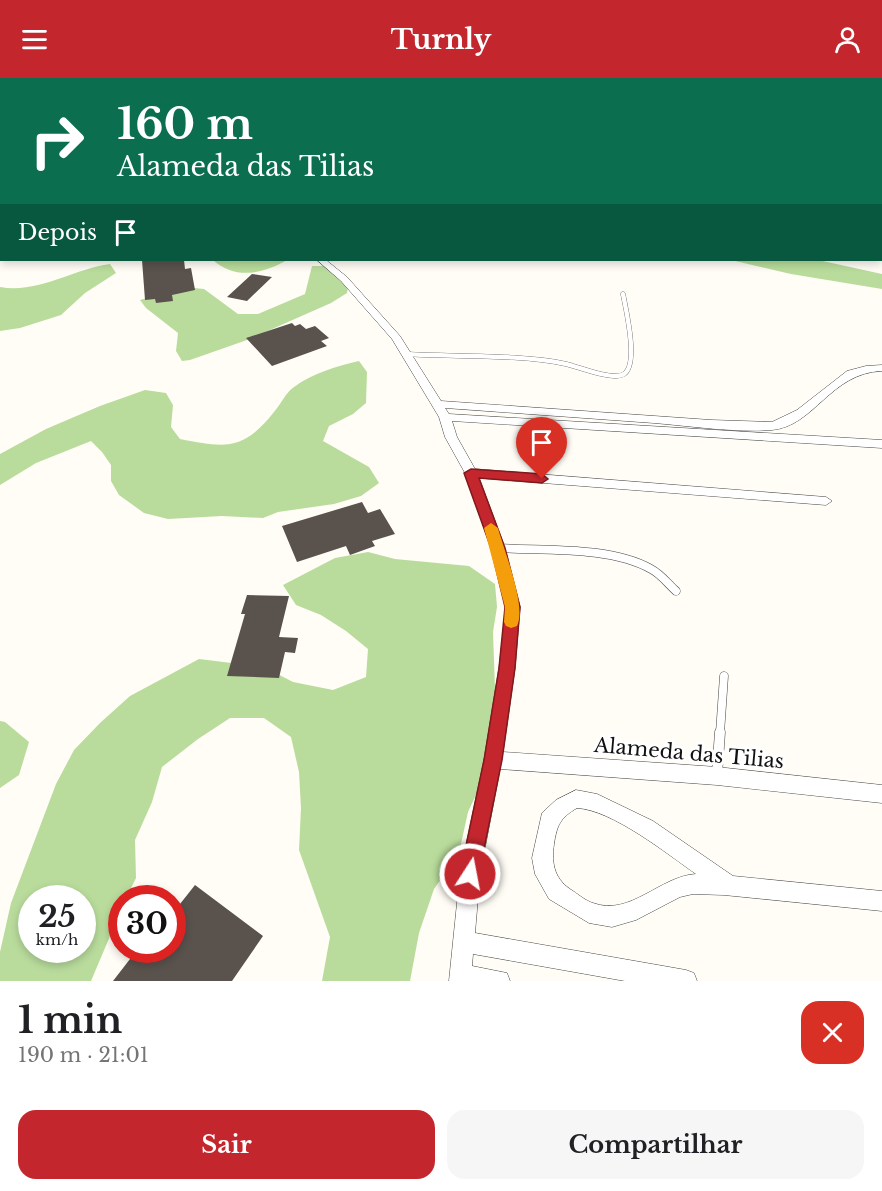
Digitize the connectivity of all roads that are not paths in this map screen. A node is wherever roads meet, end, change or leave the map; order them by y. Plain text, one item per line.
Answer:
1 (322, 261) edge
2 (623, 294) dead end
3 (406, 354) junction
4 (882, 368) edge
5 (437, 404) junction
6 (445, 417) junction
7 (882, 444) edge
8 (471, 473) junction
9 (826, 501) dead end
10 (498, 548) junction
11 (676, 591) dead end
12 (724, 676) dead end
13 (493, 760) junction
14 (717, 776) junction
15 (882, 795) edge
16 (729, 885) junction
17 (882, 901) edge
18 (464, 942) junction
19 (461, 978) edge
20 (499, 981) edge
21 (686, 981) edge

1 - 3 street
2 - 3 lane
3 - 5 street
4 - 5 street
5 - 6 street
6 - 7 street
6 - 8 street
8 - 9 street
8 - 10 street
10 - 11 lane
10 - 13 street
12 - 14 lane
13 - 14 street, Alameda das Tilias
13 - 18 street
14 - 15 street, Alameda das Tilias
16 - 16 street
16 - 17 street
18 - 19 street
18 - 21 street
19 - 20 street

